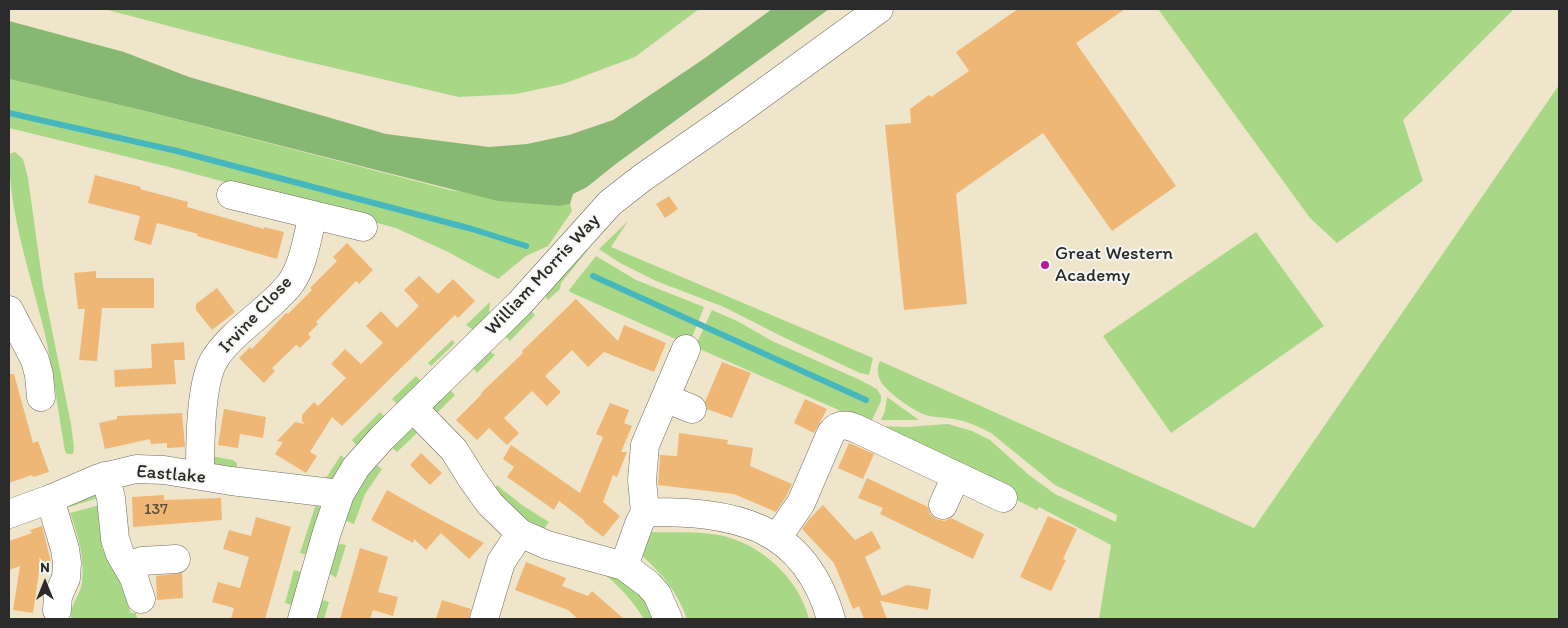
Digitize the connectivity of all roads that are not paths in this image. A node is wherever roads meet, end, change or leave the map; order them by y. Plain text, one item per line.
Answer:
1 (879, 9) edge
2 (231, 195) dead end
3 (313, 215) junction
4 (363, 227) dead end
5 (9, 310) edge
6 (686, 349) dead end
7 (41, 397) dead end
8 (665, 398) junction
9 (413, 408) junction
10 (692, 409) dead end
11 (200, 475) junction
12 (105, 476) junction
13 (956, 476) junction
14 (340, 494) junction
15 (1003, 498) dead end
16 (50, 499) junction
17 (943, 505) dead end
18 (645, 512) junction
19 (9, 514) edge
20 (520, 533) junction
21 (777, 538) junction
22 (176, 559) dead end
23 (127, 566) junction
24 (624, 566) junction
25 (141, 599) dead end
26 (57, 610) dead end
27 (302, 619) edge
28 (484, 619) edge
29 (668, 619) edge
30 (831, 619) edge

1 - 9 street, William Morris Way
2 - 3 street
3 - 4 street
3 - 11 street, Irvine Close
5 - 7 street
6 - 8 street
8 - 10 street
8 - 18 street
9 - 14 street, William Morris Way
9 - 20 street
11 - 12 street, Eastlake
11 - 14 street, Eastlake
12 - 16 street, Eastlake
12 - 23 street
13 - 15 street
13 - 17 street
13 - 21 street
14 - 27 street, William Morris Way
16 - 19 street, Eastlake
16 - 26 street
18 - 21 street
18 - 24 street
20 - 24 street
20 - 28 street
21 - 30 street
22 - 23 street
23 - 25 street
24 - 29 street

